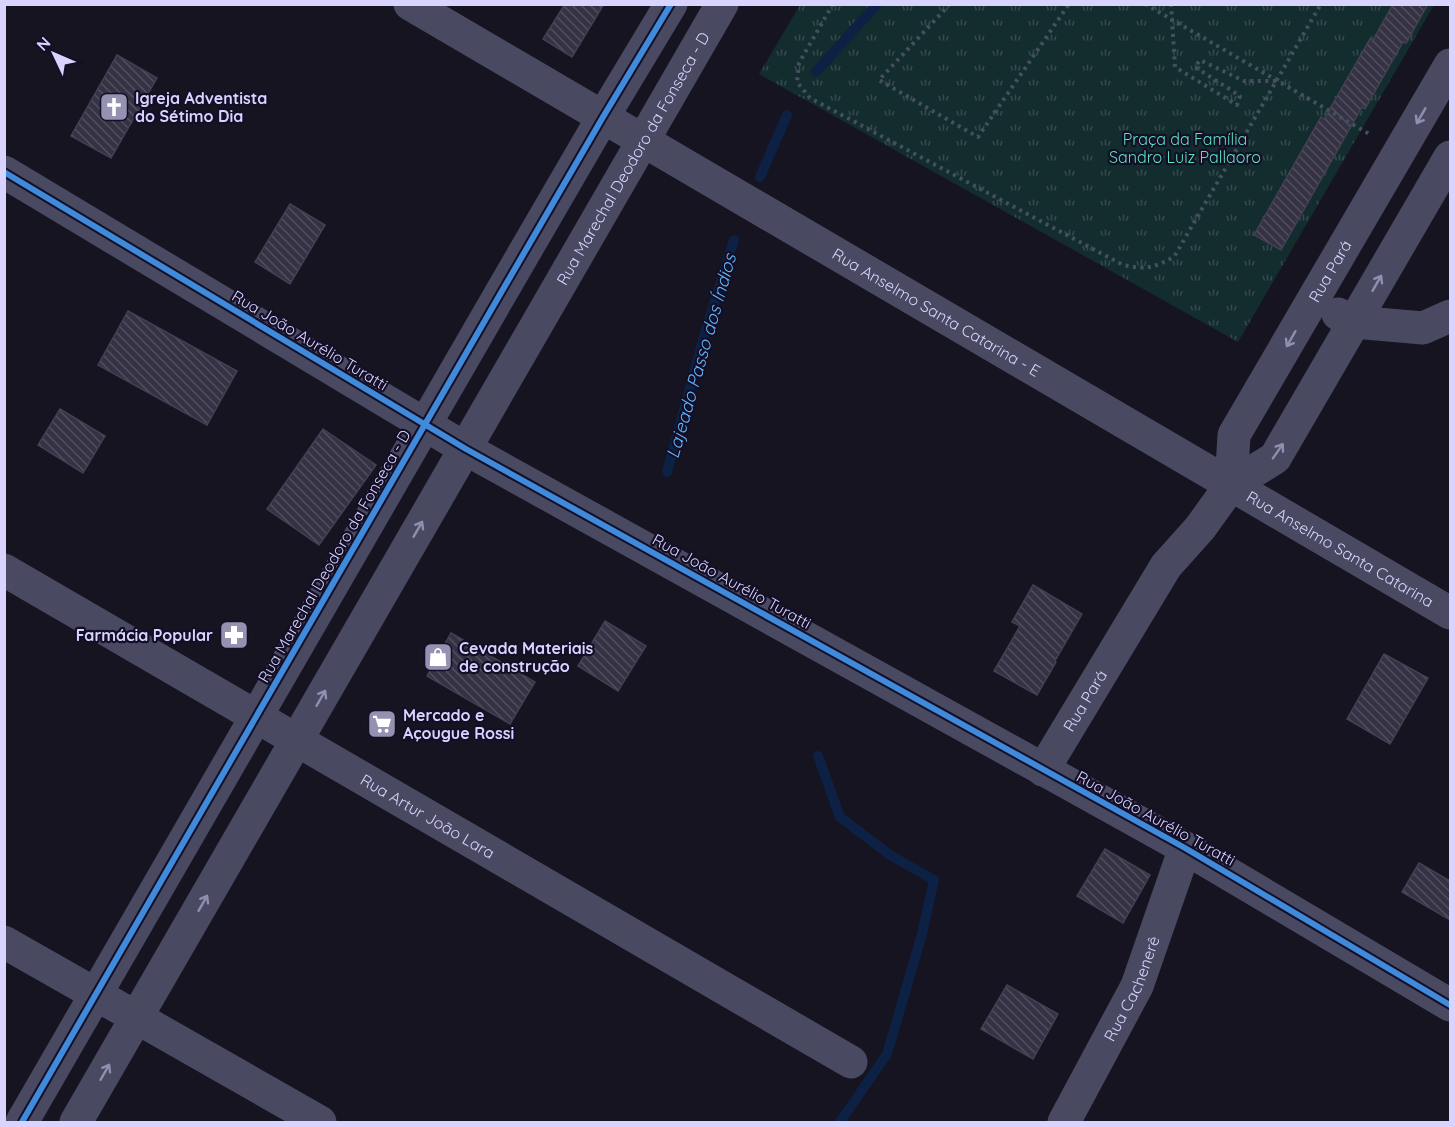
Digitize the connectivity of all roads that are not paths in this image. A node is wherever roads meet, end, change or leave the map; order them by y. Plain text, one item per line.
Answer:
1 (410, 4) edge
2 (671, 4) edge
3 (722, 4) edge
4 (1450, 65) edge
5 (603, 117) junction
6 (643, 141) junction
7 (1450, 157) edge
8 (4, 172) edge
9 (1312, 301) junction
10 (1450, 316) edge
11 (1354, 322) junction
12 (426, 425) junction
13 (466, 449) junction
14 (1231, 485) junction
15 (4, 570) edge
16 (1450, 613) edge
17 (256, 716) junction
18 (297, 740) junction
19 (1043, 770) junction
20 (1185, 848) junction
21 (4, 942) edge
22 (96, 994) junction
23 (1450, 1005) edge
24 (137, 1017) junction
25 (851, 1062) dead end
26 (22, 1122) edge
27 (76, 1122) edge
28 (320, 1122) edge
29 (1064, 1122) edge

1 - 5 street
2 - 5 street, Rua Marechal Deodoro da Fonseca - D
3 - 6 street, Rua Marechal Deodoro da Fonseca - D
4 -> 9 street, Rua Pará
5 - 6 street
5 - 12 street, Rua Marechal Deodoro da Fonseca - D
6 - 13 street, Rua Marechal Deodoro da Fonseca - D
6 - 14 street, Rua Anselmo Santa Catarina - E
11 -> 7 street, Rua Pará
8 - 12 street, Rua João Aurélio Turatti
9 - 11 street
9 -> 14 street, Rua Pará
10 - 11 street
14 -> 11 street, Rua Pará
12 - 13 street, Rua João Aurélio Turatti
12 - 17 street, Rua Marechal Deodoro da Fonseca - D
18 -> 13 street, Rua Marechal Deodoro da Fonseca - D
13 - 19 street, Rua João Aurélio Turatti
14 - 16 street, Rua Anselmo Santa Catarina
14 - 19 street, Rua Pará
15 - 17 street, Rua Artur João Lara
17 - 18 street, Rua Artur João Lara
17 - 22 street, Rua Marechal Deodoro da Fonseca - D
24 -> 18 street, Rua Marechal Deodoro da Fonseca - D
18 - 25 street, Rua Artur João Lara
19 - 20 street, Rua João Aurélio Turatti
20 - 23 street, Rua João Aurélio Turatti
20 - 29 street, Rua Cachenerê
21 - 22 street
22 - 24 street
22 - 26 street, Rua Marechal Deodoro da Fonseca - D
27 -> 24 street, Rua Marechal Deodoro da Fonseca - D
24 - 28 street

